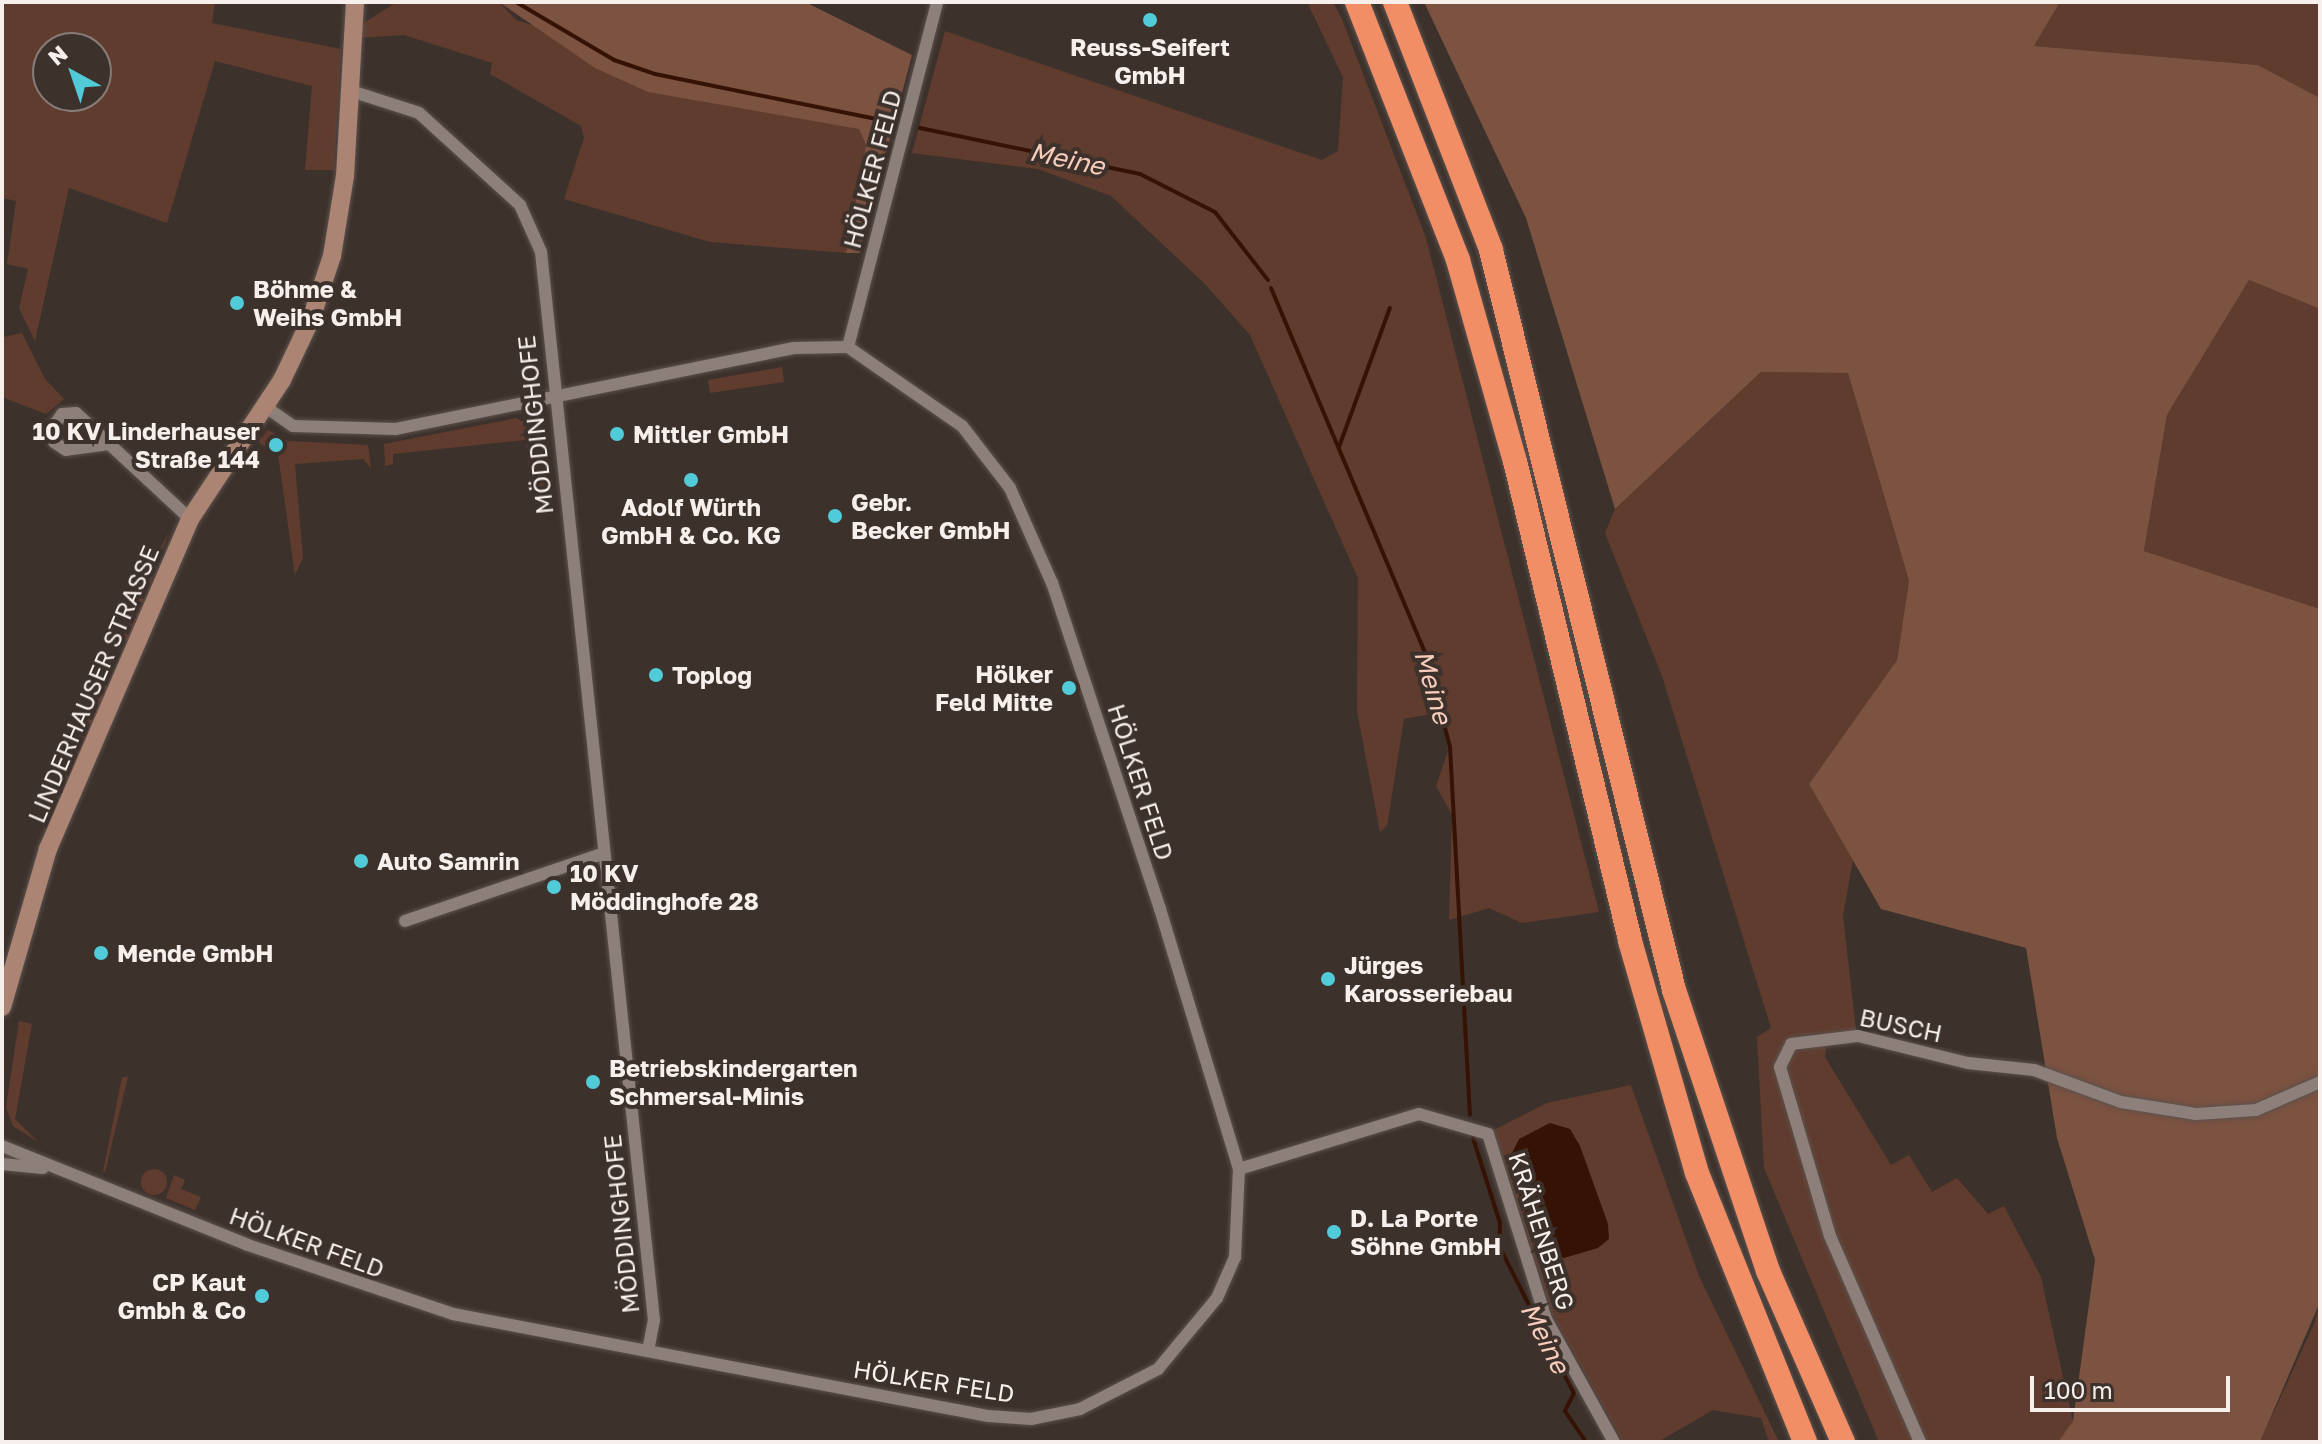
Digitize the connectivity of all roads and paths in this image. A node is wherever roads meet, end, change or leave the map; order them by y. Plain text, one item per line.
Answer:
1 (355, 2) edge
2 (937, 2) edge
3 (1357, 2) edge
4 (1395, 2) edge
5 (351, 91) junction
6 (848, 347) junction
7 (554, 398) junction
8 (266, 407) junction
9 (109, 444) dead end
10 (190, 519) junction
11 (602, 854) junction
12 (405, 921) dead end
13 (2, 1007) edge
14 (2320, 1082) edge
15 (2, 1146) edge
16 (2, 1164) edge
17 (43, 1168) junction
18 (1239, 1169) junction
19 (648, 1350) junction
20 (1614, 1442) edge
21 (1805, 1442) edge
22 (1843, 1442) edge
23 (1920, 1442) edge

1 - 5 main road, LINDERHAUSER STRASSE
2 - 6 street, HÖLKER FELD
3 - 21 highway
4 - 22 highway
5 - 7 street, MÖDDINGHOFE
5 - 8 main road, LINDERHAUSER STRASSE
6 - 7 street
6 - 18 street, HÖLKER FELD
7 - 8 street
7 - 11 street, MÖDDINGHOFE
8 - 10 main road, LINDERHAUSER STRASSE
9 - 10 street
10 - 13 main road, LINDERHAUSER STRASSE
11 - 12 street
11 - 19 street, MÖDDINGHOFE
14 - 23 street, BUSCH
15 - 17 street, HÖLKER FELD
16 - 17 street, HÖLKER FELD
17 - 19 street, HÖLKER FELD
18 - 19 street, HÖLKER FELD
18 - 20 street, KRÄHENBERG

